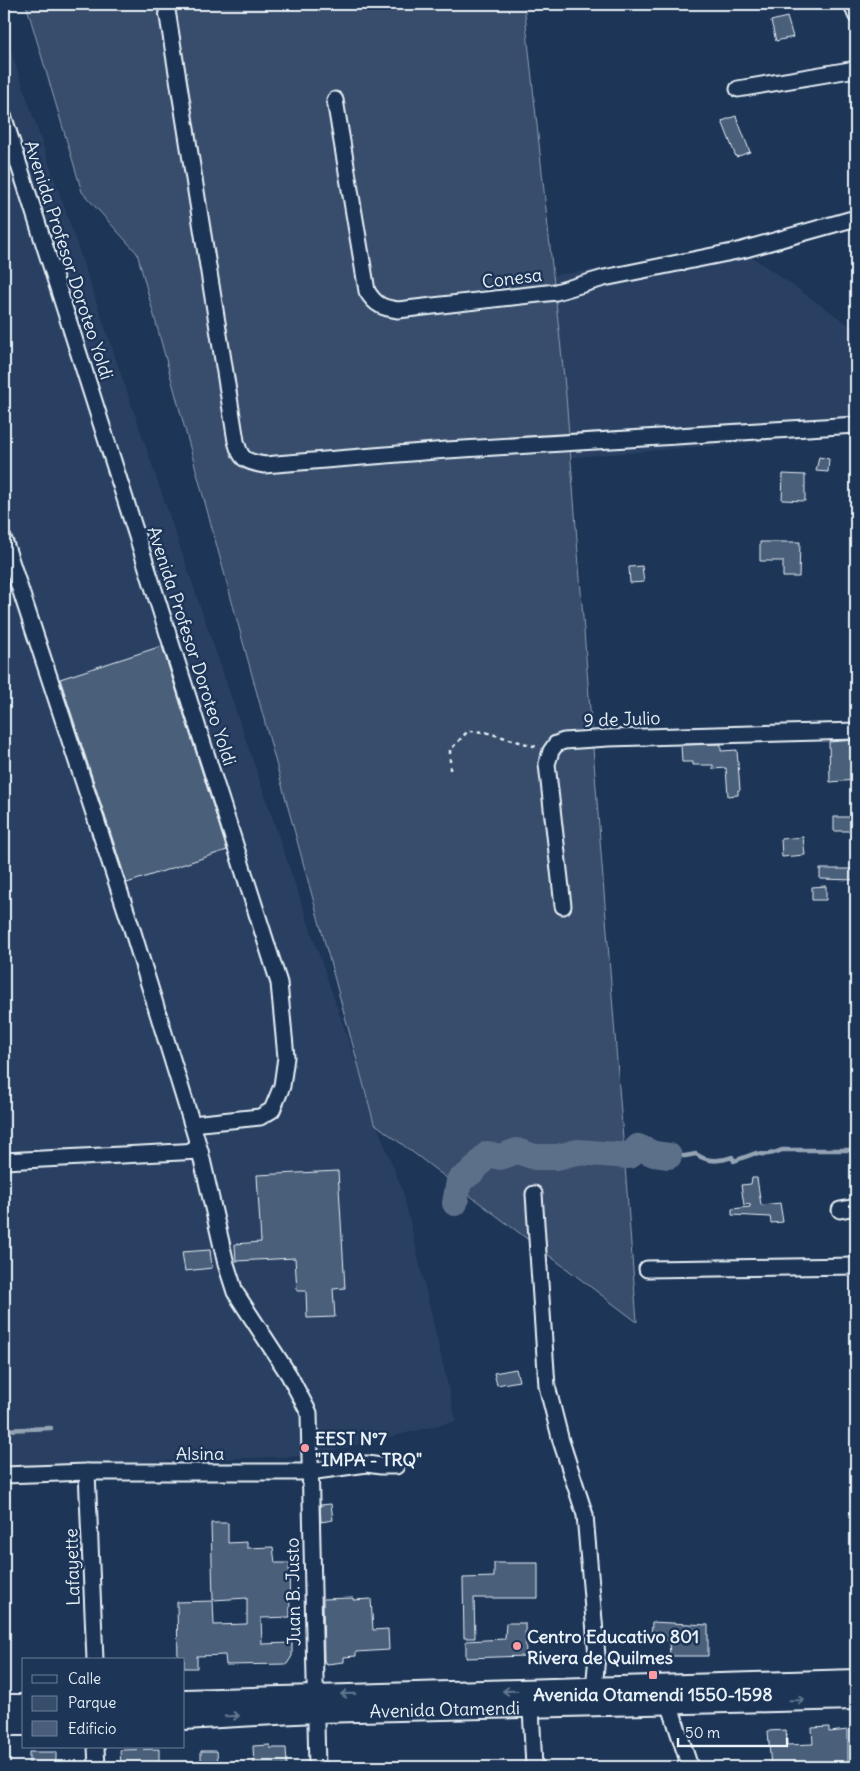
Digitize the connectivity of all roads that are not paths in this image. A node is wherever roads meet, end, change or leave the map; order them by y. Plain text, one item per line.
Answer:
1 (166, 4) edge
2 (852, 4) edge
3 (856, 15) edge
4 (856, 69) edge
5 (738, 89) dead end
6 (335, 100) dead end
7 (4, 118) edge
8 (856, 218) edge
9 (856, 426) edge
10 (4, 540) edge
11 (856, 731) edge
12 (563, 906) dead end
13 (192, 1124) junction
14 (200, 1151) junction
15 (4, 1161) edge
16 (534, 1194) dead end
17 (856, 1208) edge
18 (840, 1210) dead end
19 (856, 1266) edge
20 (647, 1269) dead end
21 (396, 1466) dead end
22 (87, 1472) junction
23 (310, 1472) junction
24 (4, 1475) edge
25 (95, 1658) edge
26 (856, 1680) edge
27 (594, 1689) junction
28 (666, 1696) junction
29 (856, 1699) edge
30 (185, 1700) edge
31 (315, 1704) junction
32 (4, 1705) edge
33 (22, 1705) edge
34 (531, 1708) junction
35 (185, 1719) edge
36 (4, 1725) edge
37 (22, 1725) edge
38 (96, 1748) edge
39 (97, 1767) edge
40 (317, 1767) edge
41 (534, 1767) edge
42 (690, 1767) edge

1 - 9 street
2 - 3 street
4 - 5 street
6 - 8 street, Conesa
7 - 13 street, Avenida Profesor Doroteo Yoldi
10 - 13 street, Juan B. Justo
11 - 12 street, 9 de Julio
13 - 14 street, Juan B. Justo
14 - 15 street
14 - 23 street, Juan B. Justo
16 - 27 street
17 - 18 street
19 - 20 street
21 - 23 street, Alsina
22 - 23 street, Alsina
22 - 24 street, Alsina
22 - 25 street, Lafayette
23 - 31 street, Juan B. Justo
26 - 28 main road, Avenida Otamendi
27 - 28 main road, Avenida Otamendi
27 -> 31 main road, Avenida Otamendi
28 -> 29 main road, Avenida Otamendi
28 - 34 main road, Avenida Otamendi
28 - 42 street
30 - 31 main road, Avenida Otamendi
31 - 34 main road, Avenida Otamendi
35 -> 31 main road, Avenida Otamendi
31 - 40 street, Juan B. Justo
32 - 33 main road
34 - 41 street
36 - 37 main road
38 - 39 street

